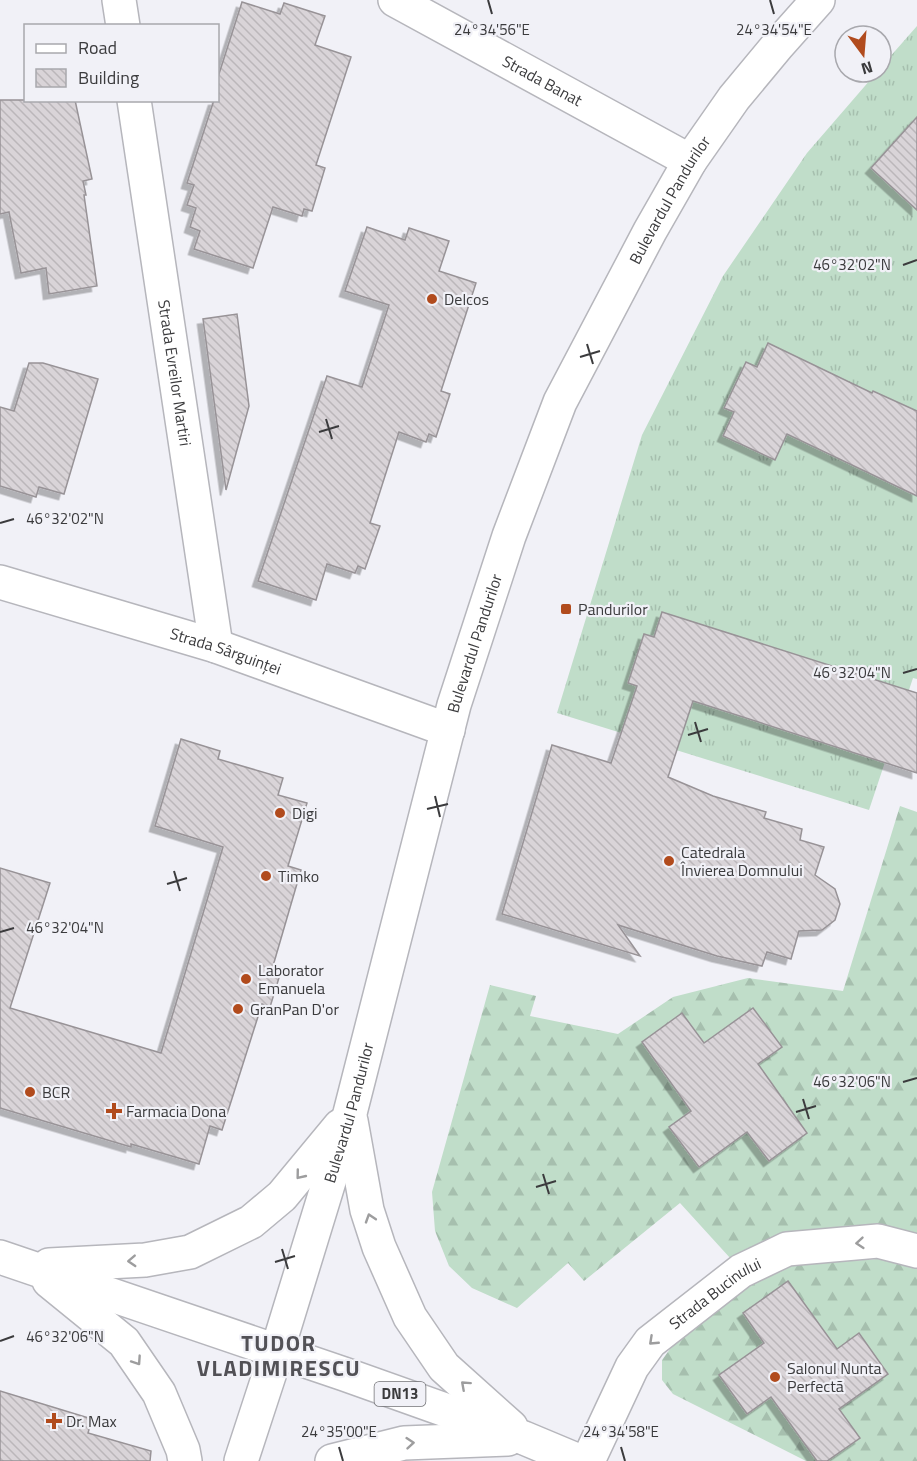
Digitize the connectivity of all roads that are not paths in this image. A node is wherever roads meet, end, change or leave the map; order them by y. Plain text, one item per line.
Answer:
1 (119, 0) edge
2 (395, 0) edge
3 (818, 0) edge
4 (123, 24) edge
5 (134, 102) edge
6 (690, 161) junction
7 (0, 582) edge
8 (216, 646) junction
9 (448, 729) junction
10 (350, 1113) junction
11 (917, 1251) edge
12 (0, 1257) edge
13 (31, 1266) junction
14 (277, 1351) junction
15 (524, 1438) junction
16 (185, 1461) edge
17 (241, 1461) edge
18 (332, 1461) edge
19 (579, 1461) edge
20 (588, 1461) edge

1 - 4 main road
2 - 6 main road, Strada Banat
3 - 6 main road, Bulevardul Pandurilor
5 - 8 main road, Strada Evreilor Martiri
6 - 9 main road, Bulevardul Pandurilor
7 - 8 main road, Strada Sârguinței
8 - 9 main road, Strada Sârguinței
9 - 10 main road, Bulevardul Pandurilor
10 -> 13 main road
10 - 14 main road, Bulevardul Pandurilor
15 -> 10 main road
11 -> 20 main road, Strada Bucinului
12 - 13 main road, DN13
13 - 14 main road, DN13
13 -> 16 main road
14 - 15 main road, DN13
14 - 17 main road, Bulevardul Pandurilor
18 -> 15 main road
15 - 19 main road, DN13

